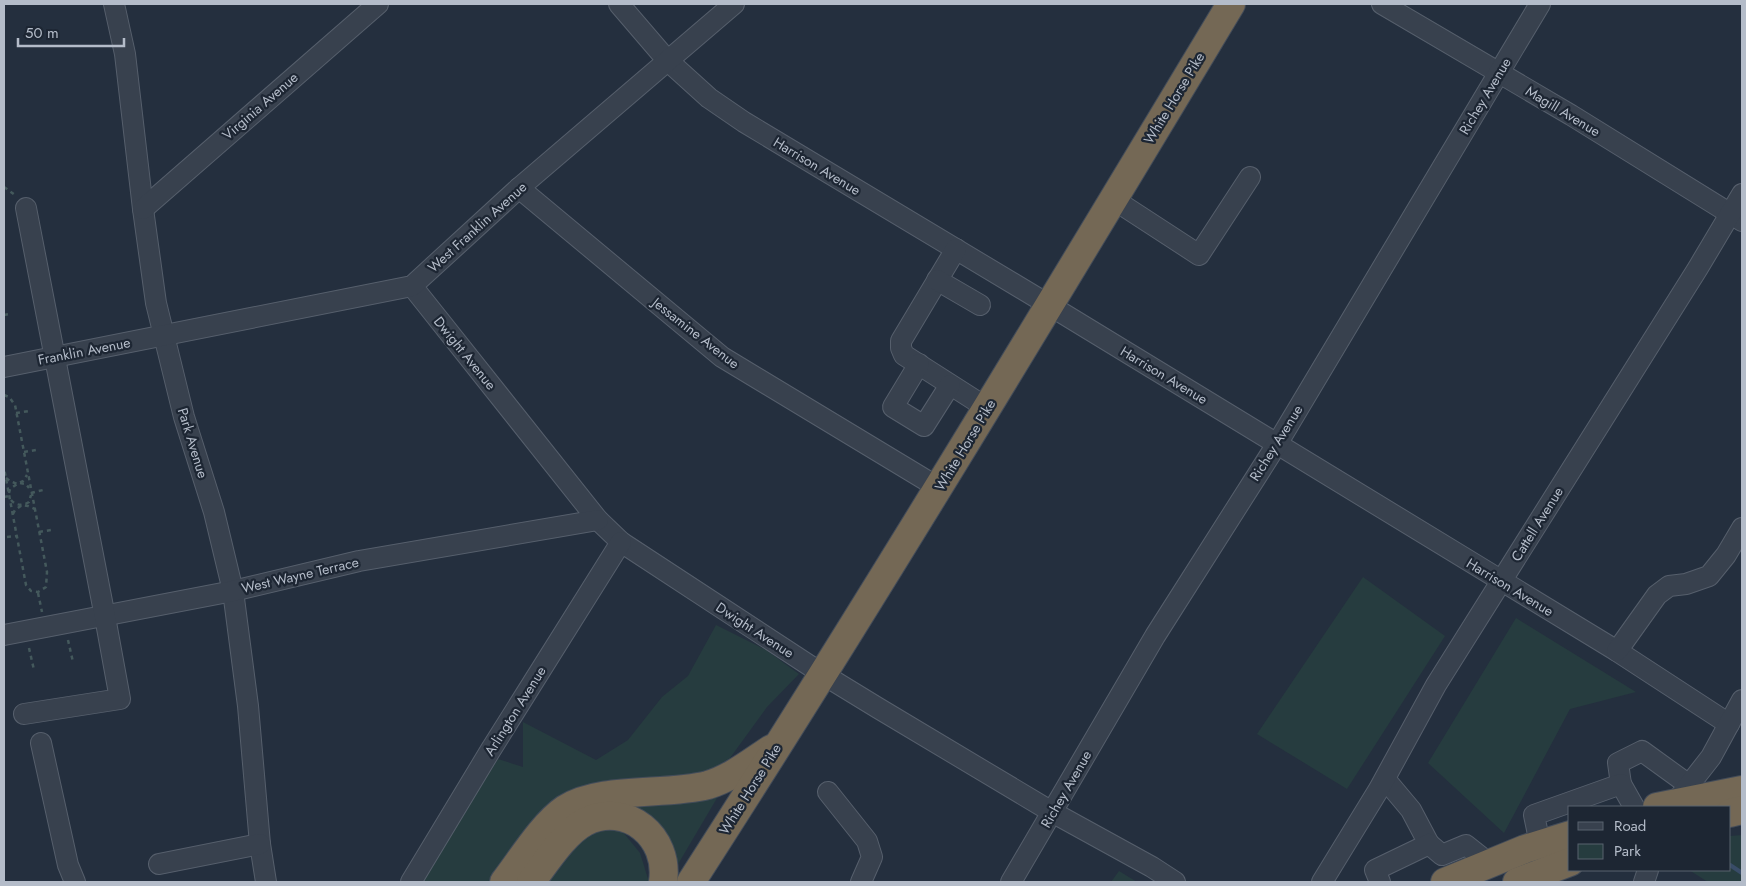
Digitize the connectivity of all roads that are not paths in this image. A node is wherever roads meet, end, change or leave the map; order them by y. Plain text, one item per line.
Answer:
1 (114, 4) edge
2 (378, 4) edge
3 (620, 4) edge
4 (734, 4) edge
5 (1231, 4) edge
6 (1382, 4) edge
7 (1540, 4) edge
8 (667, 60) junction
9 (1498, 74) junction
10 (1250, 177) dead end
11 (520, 188) junction
12 (1742, 194) edge
13 (1113, 199) junction
14 (26, 208) dead end
15 (143, 209) junction
16 (1736, 217) edge
17 (956, 249) junction
18 (937, 280) junction
19 (412, 286) junction
20 (980, 305) dead end
21 (1049, 305) junction
22 (164, 336) junction
23 (56, 357) junction
24 (919, 364) junction
25 (4, 367) edge
26 (950, 385) junction
27 (987, 408) junction
28 (1276, 444) junction
29 (939, 488) junction
30 (598, 520) junction
31 (1742, 528) edge
32 (621, 542) junction
33 (1501, 581) junction
34 (233, 591) junction
35 (105, 617) junction
36 (4, 636) edge
37 (1617, 651) junction
38 (824, 675) junction
39 (24, 714) dead end
40 (1737, 714) edge
41 (41, 743) dead end
42 (779, 744) junction
43 (1385, 779) junction
44 (1621, 784) junction
45 (1742, 790) edge
46 (828, 792) dead end
47 (1674, 799) edge
48 (1633, 806) edge
49 (1052, 812) junction
50 (1568, 835) edge
51 (260, 844) junction
52 (1429, 844) junction
53 (1540, 844) junction
54 (1568, 863) edge
55 (159, 864) dead end
56 (1490, 864) junction
57 (75, 882) edge
58 (266, 882) edge
59 (411, 882) edge
60 (504, 882) edge
61 (531, 882) edge
62 (663, 882) edge
63 (691, 882) edge
64 (861, 882) edge
65 (1011, 882) edge
66 (1174, 882) edge
67 (1322, 882) edge
68 (1380, 882) edge
69 (1445, 882) edge
70 (1516, 882) edge

1 - 15 street, Park Avenue
2 - 15 street, Virginia Avenue
3 - 8 street, Harrison Avenue
4 - 8 street, West Franklin Avenue
5 - 13 highway, White Horse Pike
6 - 9 street, Magill Avenue
7 - 9 street, Richey Avenue
8 - 11 street, West Franklin Avenue
8 - 17 street, Harrison Avenue
9 - 16 street, Magill Avenue
9 - 28 street, Richey Avenue
10 - 13 street
11 - 19 street, West Franklin Avenue
11 - 29 street, Jessamine Avenue
12 - 16 street, Cattell Avenue
13 - 21 highway, White Horse Pike
14 - 23 street
15 - 22 street, Park Avenue
16 - 33 street, Cattell Avenue
17 - 18 street
17 - 21 street, Harrison Avenue
18 - 20 street
18 - 24 street
19 - 22 street
19 - 30 street, Dwight Avenue
21 - 27 highway, White Horse Pike
21 - 28 street, Harrison Avenue
22 - 23 street, Franklin Avenue
22 - 34 street, Park Avenue
23 - 25 street, Franklin Avenue
23 - 35 street
24 - 26 street
24 - 26 street
26 - 27 street
27 - 29 highway, White Horse Pike
28 - 33 street, Harrison Avenue
28 - 49 street, Richey Avenue
29 - 38 highway, White Horse Pike
30 - 32 street, Dwight Avenue
30 - 34 street, West Wayne Terrace
31 - 37 street
32 - 38 street, Dwight Avenue
32 - 59 street, Arlington Avenue
33 - 37 street, Harrison Avenue
33 - 43 street, Cattell Avenue
34 - 35 street, West Wayne Terrace
34 - 51 street, Park Avenue
35 - 36 street, West Wayne Terrace
35 - 39 street
37 - 40 street, Harrison Avenue
38 - 42 highway, White Horse Pike
38 - 49 street, Dwight Avenue
40 - 47 street
41 - 57 street
42 - 60 highway
42 - 63 highway, White Horse Pike
43 - 52 street
43 - 67 street, Cattell Avenue
44 - 47 street
44 - 48 street
44 - 53 street
45 - 47 highway
46 - 64 street
49 - 65 street, Richey Avenue
49 - 66 street, Dwight Avenue
50 - 53 highway
51 - 55 street
51 - 58 street, Park Avenue
52 - 56 street
52 - 68 street
53 - 56 highway
54 - 70 highway
56 - 69 highway
61 - 62 highway

